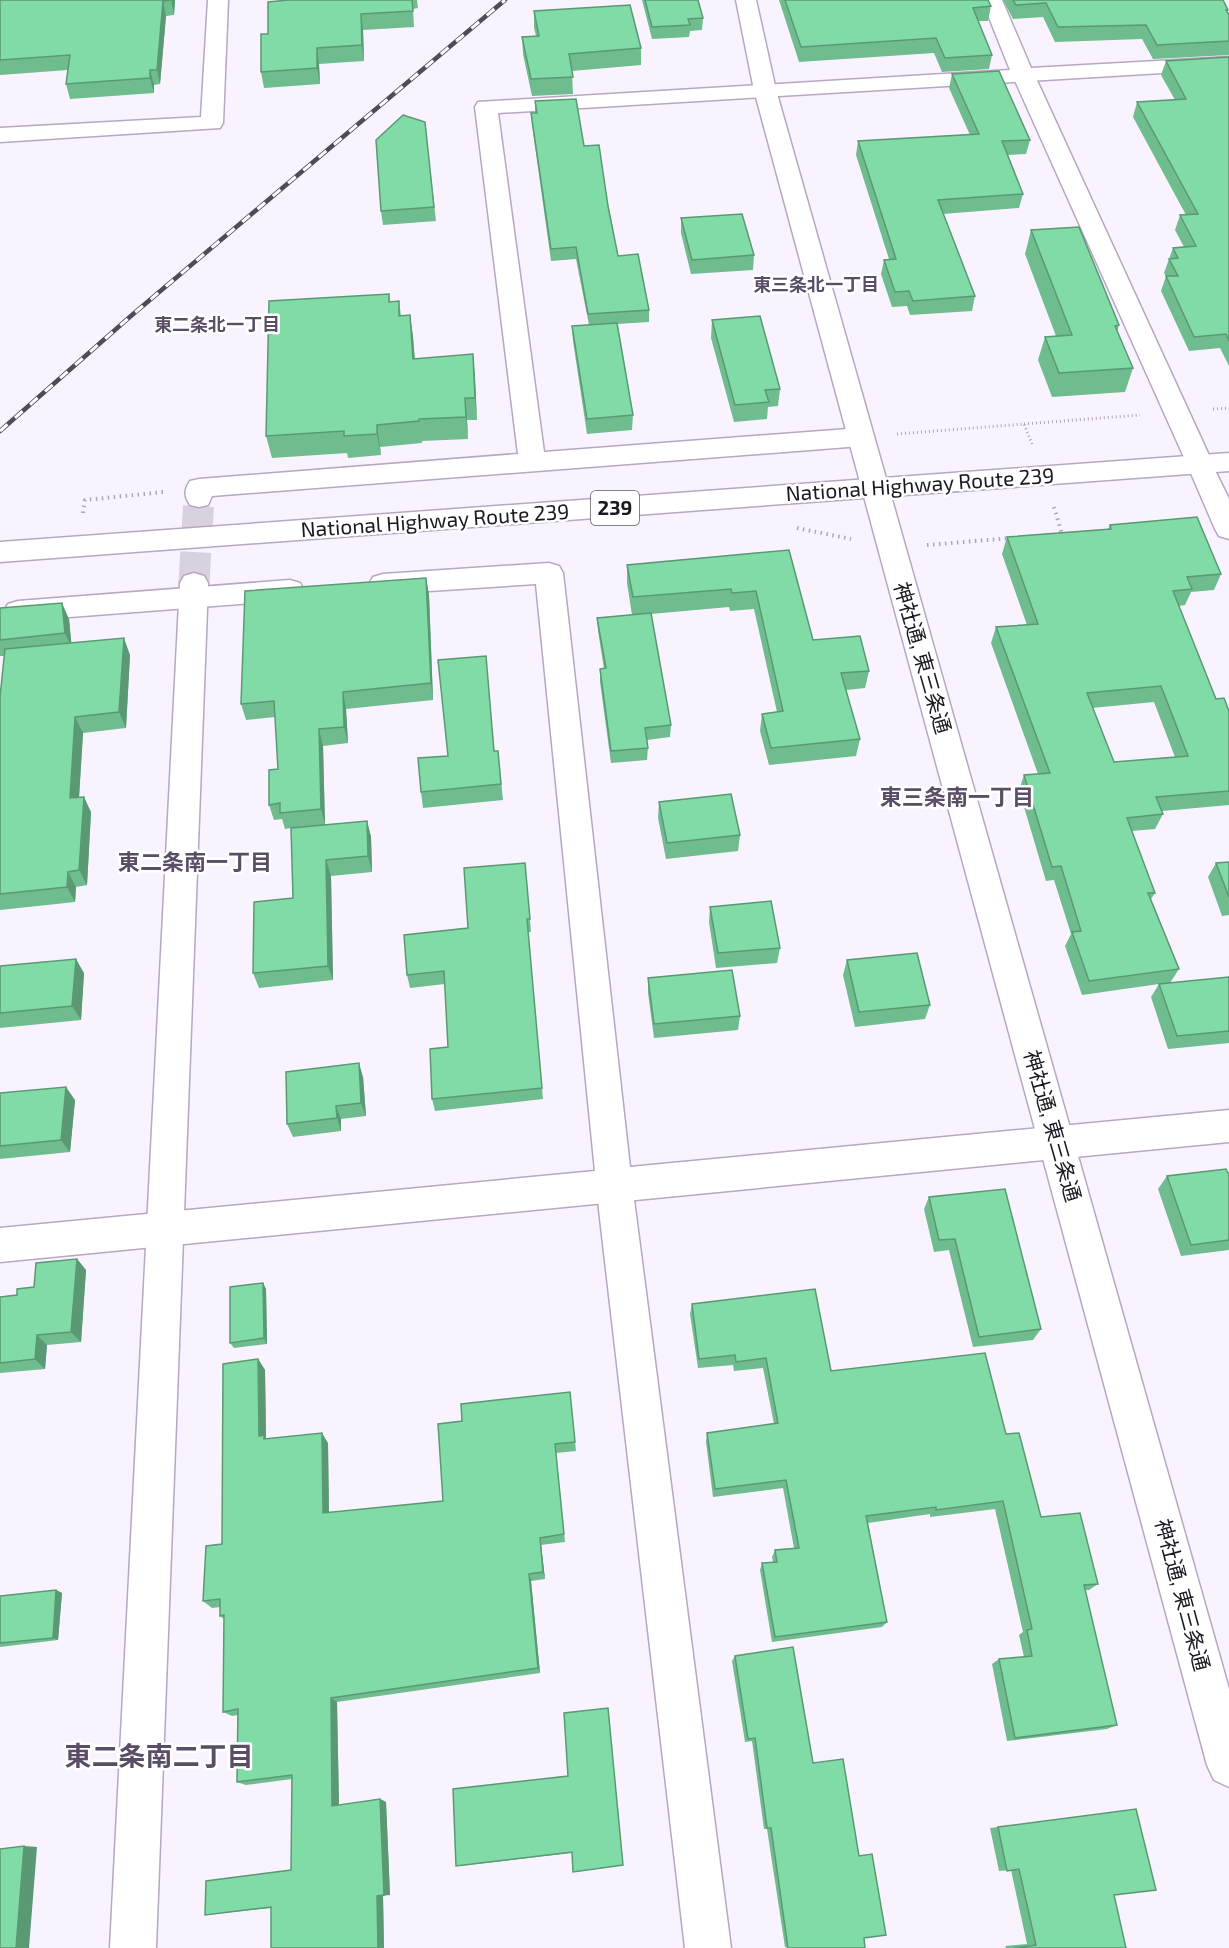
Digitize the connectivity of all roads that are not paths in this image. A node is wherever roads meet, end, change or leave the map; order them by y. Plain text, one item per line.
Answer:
1 (218, 0) edge
2 (746, 0) edge
3 (992, 0) edge
4 (1229, 63) edge
5 (1023, 74) junction
6 (765, 90) junction
7 (0, 135) edge
8 (861, 437) junction
9 (1229, 462) edge
10 (532, 463) junction
11 (1200, 464) junction
12 (874, 489) junction
13 (199, 498) dead end
14 (1229, 529) edge
15 (0, 552) edge
16 (360, 586) edge
17 (312, 589) edge
18 (194, 590) junction
19 (11, 612) edge
20 (1229, 1126) edge
21 (1057, 1143) junction
22 (614, 1184) junction
23 (164, 1228) junction
24 (0, 1245) edge
25 (1229, 1765) edge
26 (133, 1948) edge
27 (708, 1948) edge

1 - 7 main road
2 - 6 main road, 神社通, 東三条通
3 - 5 main road
4 - 5 main road
5 - 6 main road
5 - 11 main road
6 - 8 main road, 神社通, 東三条通
6 - 10 main road
8 - 10 main road
8 - 12 main road, 神社通, 東三条通
9 - 11 main road, National Highway Route 239 / 239
10 - 13 main road
11 - 12 main road, National Highway Route 239 / 239
11 - 14 main road
12 - 15 main road, National Highway Route 239 / 239
12 - 21 main road, 神社通, 東三条通
16 - 22 main road
17 - 18 main road
18 - 19 main road
18 - 23 main road
20 - 21 main road
21 - 22 main road
21 - 25 main road, 神社通, 東三条通
22 - 23 main road
22 - 27 main road
23 - 24 main road
23 - 26 main road

